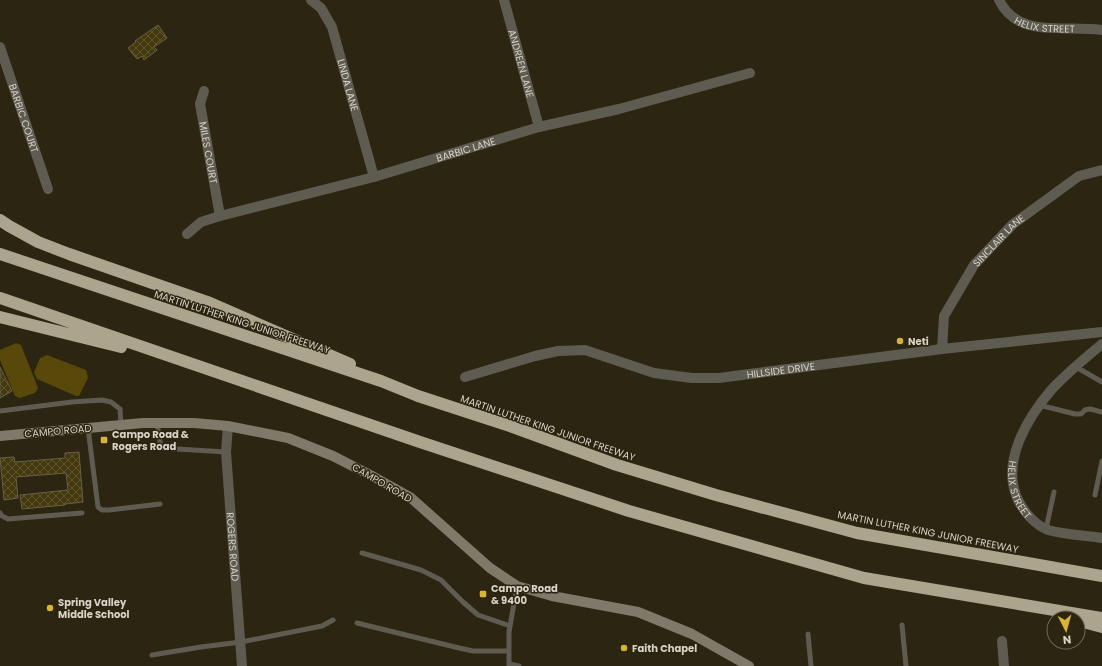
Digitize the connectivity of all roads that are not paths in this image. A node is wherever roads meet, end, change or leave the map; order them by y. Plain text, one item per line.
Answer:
1 (310, 0) edge
2 (504, 0) edge
3 (999, 0) edge
4 (1102, 30) edge
5 (0, 47) edge
6 (750, 73) dead end
7 (204, 91) dead end
8 (539, 128) junction
9 (1102, 170) edge
10 (374, 177) junction
11 (48, 189) dead end
12 (220, 216) junction
13 (0, 220) edge
14 (187, 234) dead end
15 (0, 254) edge
16 (0, 298) edge
17 (0, 317) edge
18 (1102, 332) edge
19 (1102, 344) edge
20 (942, 349) junction
21 (169, 356) junction
22 (1076, 367) junction
23 (465, 377) dead end
24 (1102, 382) edge
25 (418, 396) junction
26 (1039, 405) junction
27 (0, 411) edge
28 (1102, 412) edge
29 (157, 423) junction
30 (121, 425) junction
31 (228, 426) junction
32 (88, 428) junction
33 (0, 436) edge
34 (226, 452) junction
35 (1102, 461) edge
36 (1054, 492) dead end
37 (1095, 495) dead end
38 (160, 504) dead end
39 (0, 513) edge
40 (82, 513) dead end
41 (1046, 529) junction
42 (1102, 538) edge
43 (362, 553) dead end
44 (1058, 569) junction
45 (1102, 570) edge
46 (1102, 576) edge
47 (517, 586) junction
48 (1029, 606) junction
49 (1046, 611) edge
50 (1102, 618) edge
51 (333, 620) dead end
52 (1086, 622) edge
53 (357, 623) dead end
54 (902, 625) dead end
55 (510, 626) junction
56 (1102, 627) edge
57 (808, 634) dead end
58 (1002, 641) dead end
59 (241, 642) junction
60 (508, 651) junction
61 (152, 655) dead end
62 (509, 665) edge
63 (242, 666) edge
64 (519, 666) edge
65 (749, 666) edge
66 (811, 666) edge
67 (906, 666) edge
68 (1004, 666) edge

1 - 10 street, LINDA LANE
2 - 8 street, ANDREEN LANE
3 - 4 street, HELIX STREET
5 - 11 street, BARBIC COURT
6 - 8 street, BARBIC LANE
7 - 12 street, MILES COURT
8 - 10 street, BARBIC LANE
9 - 20 street, SINCLAIR LANE
10 - 12 street, BARBIC LANE
12 - 14 street, BARBIC LANE
13 - 25 highway
15 - 25 highway, MARTIN LUTHER KING JUNIOR FREEWAY
16 - 21 highway
17 - 21 highway
18 - 20 street, HILLSIDE DRIVE
19 - 22 street, HELIX STREET
20 - 23 street, HILLSIDE DRIVE
21 - 48 highway
22 - 24 lane
22 - 26 street, HELIX STREET
25 - 44 highway, MARTIN LUTHER KING JUNIOR FREEWAY
26 - 28 lane
26 - 41 street, HELIX STREET
27 - 30 lane
29 - 30 main road, CAMPO ROAD
29 - 31 main road, CAMPO ROAD
29 - 34 lane
30 - 32 main road, CAMPO ROAD
31 - 34 street, ROGERS ROAD
31 - 47 main road, CAMPO ROAD
32 - 33 main road, CAMPO ROAD
32 - 38 lane
34 - 59 street, ROGERS ROAD
35 - 37 lane
36 - 41 lane
39 - 40 lane
41 - 42 street, HELIX STREET
43 - 55 lane
44 - 45 highway
44 - 46 highway, MARTIN LUTHER KING JUNIOR FREEWAY
47 - 55 lane
47 - 65 main road, CAMPO ROAD
48 - 49 highway
48 - 50 highway
51 - 59 lane
52 - 56 highway
53 - 60 lane
54 - 67 lane
55 - 60 lane
57 - 66 lane
58 - 68 street
59 - 61 lane
59 - 63 street, ROGERS ROAD
60 - 62 lane
62 - 64 lane

